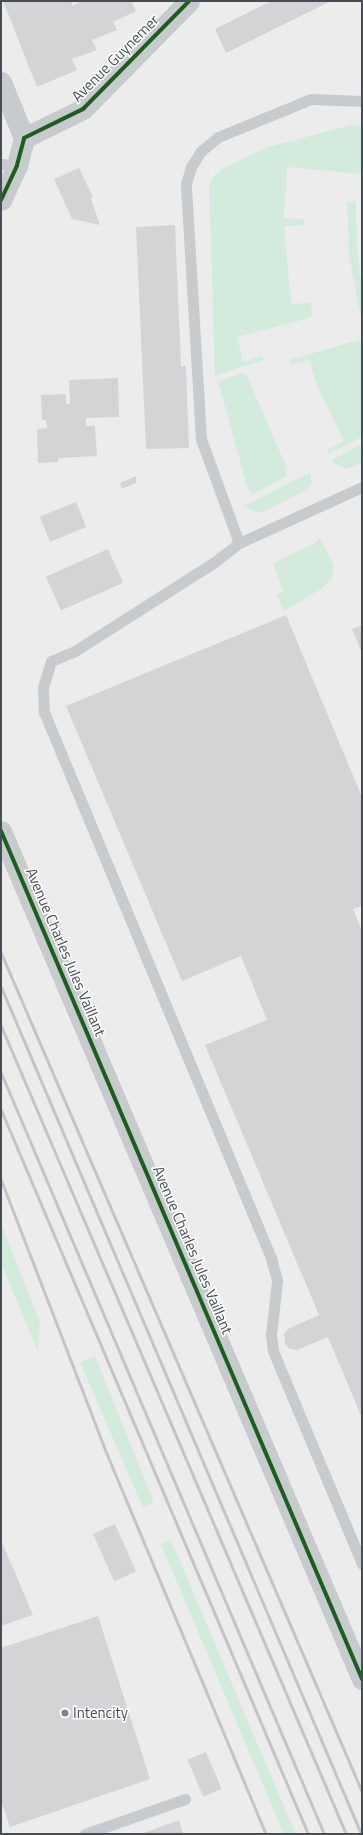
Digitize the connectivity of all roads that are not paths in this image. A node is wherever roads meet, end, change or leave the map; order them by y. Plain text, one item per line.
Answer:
1 (189, 1) edge
2 (1, 82) edge
3 (362, 100) edge
4 (24, 138) junction
5 (9, 165) edge
6 (1, 200) edge
7 (362, 487) edge
8 (239, 543) junction
9 (1, 831) edge
10 (362, 1564) edge
11 (362, 1679) edge
12 (185, 1799) dead end
13 (85, 1834) edge

1 - 4 street, Avenue Guynemer
2 - 4 street
3 - 8 lane
4 - 5 street
5 - 6 street
7 - 8 lane
8 - 10 lane
9 - 11 street, Avenue Charles Jules Vaillant
12 - 13 lane

